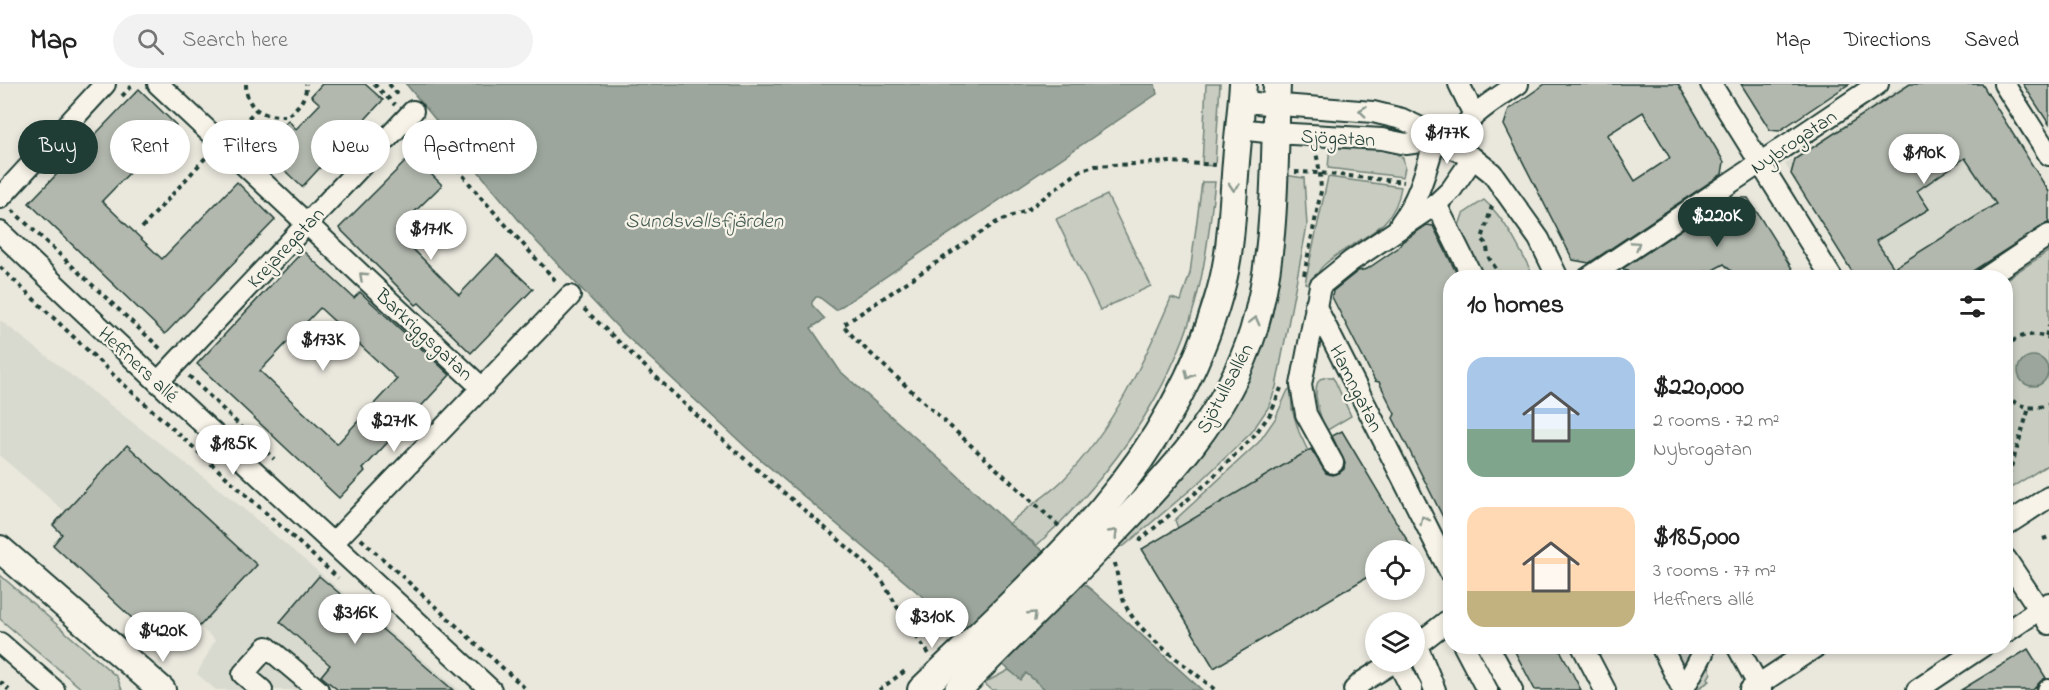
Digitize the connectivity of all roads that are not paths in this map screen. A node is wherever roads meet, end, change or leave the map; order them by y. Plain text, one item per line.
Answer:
1 (105, 84) edge
2 (158, 84) edge
3 (1459, 84) edge
4 (1518, 84) edge
5 (1711, 84) edge
6 (1878, 84) edge
7 (2004, 84) edge
8 (1242, 93) edge
9 (1277, 94) edge
10 (413, 111) road end
11 (1474, 115) junction
12 (1240, 129) junction
13 (1274, 133) junction
14 (1443, 143) junction
15 (2049, 155) edge
16 (1473, 158) junction
17 (1760, 162) junction
18 (0, 198) edge
19 (1436, 204) junction
20 (306, 223) junction
21 (1395, 231) junction
22 (0, 232) edge
23 (2049, 235) edge
24 (1469, 270) edge
25 (1554, 270) edge
26 (1600, 270) edge
27 (1827, 270) edge
28 (1996, 270) edge
29 (570, 296) road end
30 (1315, 305) junction
31 (158, 382) junction
32 (482, 388) junction
33 (1333, 464) dead end
34 (2049, 497) edge
35 (2013, 520) edge
36 (333, 543) junction
37 (0, 549) edge
38 (1443, 558) edge
39 (0, 565) edge
40 (2013, 568) edge
41 (2046, 612) edge
42 (1443, 626) edge
43 (2013, 628) edge
44 (1425, 640) edge
45 (0, 643) edge
46 (982, 647) junction
47 (1468, 654) edge
48 (1492, 654) edge
49 (1586, 654) edge
50 (1665, 654) edge
51 (1703, 654) edge
52 (1741, 654) edge
53 (1805, 654) edge
54 (1971, 654) edge
55 (1425, 667) edge
56 (1379, 672) edge
57 (1402, 672) edge
58 (137, 685) edge
59 (1757, 688) edge
60 (54, 690) edge
61 (162, 690) edge
62 (262, 690) edge
63 (318, 690) edge
64 (491, 690) edge
65 (921, 690) edge
66 (958, 690) edge
67 (1354, 690) edge
68 (1412, 690) edge
69 (1435, 690) edge
70 (1487, 690) edge
71 (1512, 690) edge
72 (1605, 690) edge
73 (1683, 690) edge
74 (1917, 690) edge

1 - 18 street
2 - 20 street, Barkriggsgatan
3 - 11 street
4 - 11 street
5 - 17 street
6 - 17 street, Nybrogatan
7 - 15 street
8 - 9 street, Sjögatan
8 - 12 main road, Sjötullsallén
9 - 13 main road, Sjötullsallén
14 -> 9 street, Sjögatan
10 - 20 street, Krejaregatan
11 - 14 street
12 - 13 street, Sjögatan
12 -> 46 main road, Sjötullsallén
13 - 14 street, Sjögatan
46 -> 13 main road, Sjötullsallén
14 - 16 street, Sjögatan
14 - 21 street
16 - 19 street
16 - 25 street, Sjögatan
26 -> 17 street, Nybrogatan
17 - 27 street
19 - 21 street
19 - 24 street
20 - 31 street, Krejaregatan
32 -> 20 street, Barkriggsgatan
21 - 30 street
22 - 31 street, Heffners allé
23 - 28 street
29 - 32 street
30 - 33 street
38 -> 30 street, Hamngatan
31 - 36 street, Heffners allé
32 - 36 street
34 - 35 street
36 - 64 street, Heffners allé
37 - 61 main road
39 - 58 main road
40 - 41 street
41 - 43 street
42 - 44 street
45 - 60 street
46 - 65 main road
46 - 66 main road
47 - 70 street
48 - 71 street
49 - 72 street
50 - 73 street
51 - 73 street
52 - 59 street
53 - 59 street
54 - 74 street
55 - 69 street
56 - 67 street
57 - 68 street
62 - 63 street

